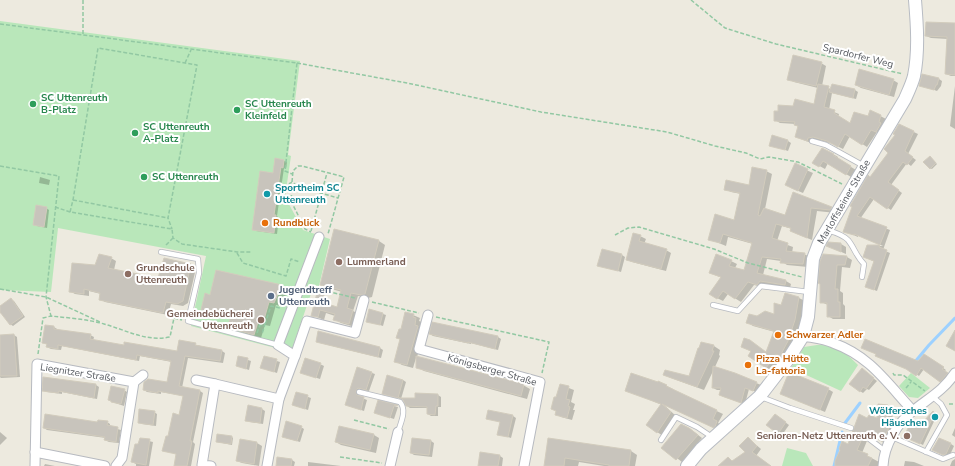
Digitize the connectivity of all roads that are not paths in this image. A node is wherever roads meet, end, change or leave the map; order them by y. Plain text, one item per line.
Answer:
1 (915, 0) edge
2 (812, 141) dead end
3 (864, 166) junction
4 (827, 230) junction
5 (320, 235) road end
6 (162, 252) road end
7 (862, 277) dead end
8 (811, 286) junction
9 (364, 300) dead end
10 (713, 305) dead end
11 (428, 315) dead end
12 (803, 336) junction
13 (278, 345) junction
14 (295, 356) junction
15 (955, 373) edge
16 (143, 375) dead end
17 (196, 380) dead end
18 (134, 382) junction
19 (952, 382) edge
20 (215, 384) junction
21 (358, 392) dead end
22 (760, 396) junction
23 (933, 397) junction
24 (279, 399) junction
25 (913, 410) junction
26 (852, 428) dead end
27 (398, 432) joint
28 (892, 437) junction
29 (714, 438) junction
30 (868, 438) dead end
31 (661, 440) dead end
32 (885, 451) junction
33 (35, 452) junction
34 (926, 452) junction
35 (953, 455) dead end
36 (390, 465) edge
37 (35, 466) edge
38 (105, 466) edge
39 (116, 466) edge
40 (211, 466) edge
41 (267, 466) edge
42 (524, 466) edge
43 (687, 466) edge
44 (883, 466) edge

1 - 3 street, Marloffsteiner Straße
2 - 3 lane
3 - 4 street, Marloffsteiner Straße
4 - 7 lane
4 - 8 street, Marloffsteiner Straße
5 - 13 street
6 - 13 lane
8 - 10 lane
8 - 12 street, Marloffsteiner Straße
9 - 14 street
11 - 42 street, Königsberger Straße
12 - 22 street, Marloffsteiner Straße
12 - 25 street
13 - 14 street
14 - 24 street
15 - 19 street
16 - 18 street
17 - 20 street
18 - 33 street, Liegnitzer Straße
18 - 39 street
19 - 23 street
20 - 24 street
20 - 40 street
21 - 27 lane
22 - 26 lane
22 - 29 street, Marloffsteiner Straße
23 - 25 street
23 - 34 lane
24 - 41 street
25 - 28 street
27 - 36 street
28 - 32 street
28 - 34 lane
29 - 31 lane
29 - 43 street, Marloffsteiner Straße
30 - 32 lane
32 - 44 street
33 - 37 street, Liegnitzer Straße
33 - 38 street
34 - 35 lane

